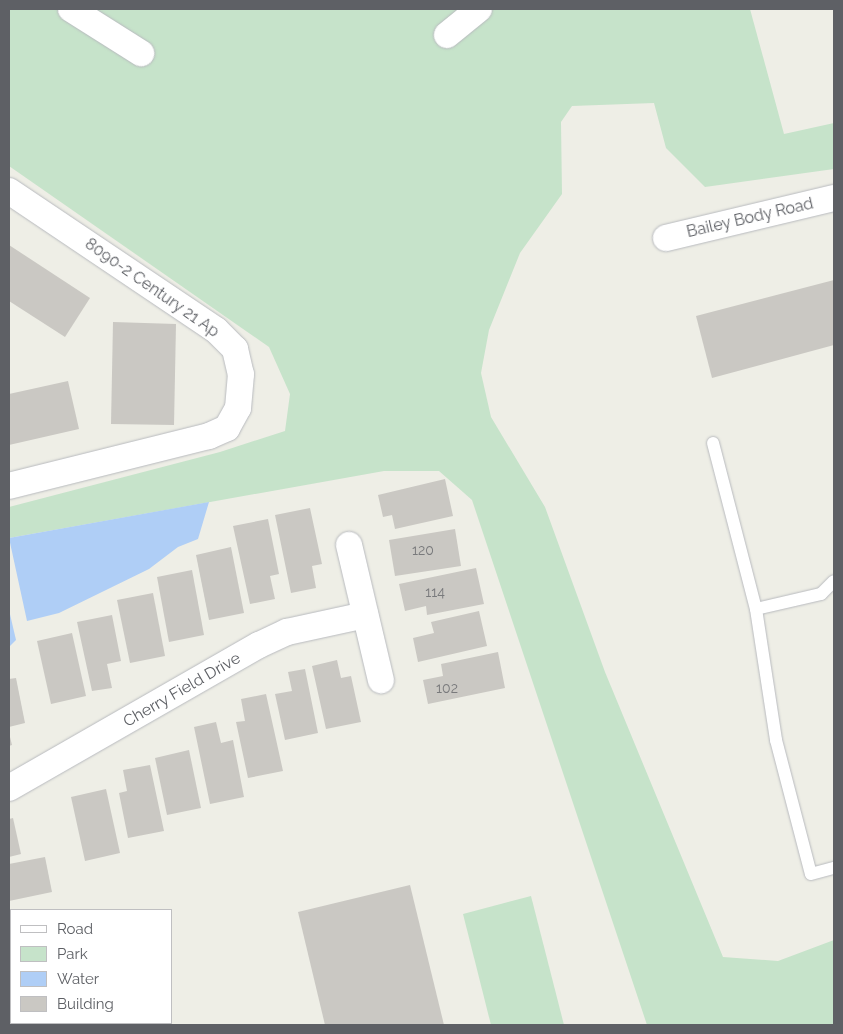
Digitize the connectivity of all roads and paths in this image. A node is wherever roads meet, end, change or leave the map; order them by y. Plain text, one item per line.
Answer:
1 (71, 9) edge
2 (479, 9) edge
3 (447, 35) dead end
4 (141, 53) dead end
5 (9, 191) edge
6 (834, 198) edge
7 (666, 238) dead end
8 (713, 444) dead end
9 (9, 486) edge
10 (349, 545) dead end
11 (834, 581) edge
12 (756, 609) junction
13 (365, 615) junction
14 (381, 680) dead end
15 (9, 788) edge
16 (834, 868) edge

1 - 4 street
2 - 3 street
5 - 9 street, 8090-2 Century 21 Ap
6 - 7 street, Bailey Body Road
8 - 12 lane
10 - 13 street
11 - 12 lane
12 - 16 lane
13 - 14 street
13 - 15 street, Cherry Field Drive

